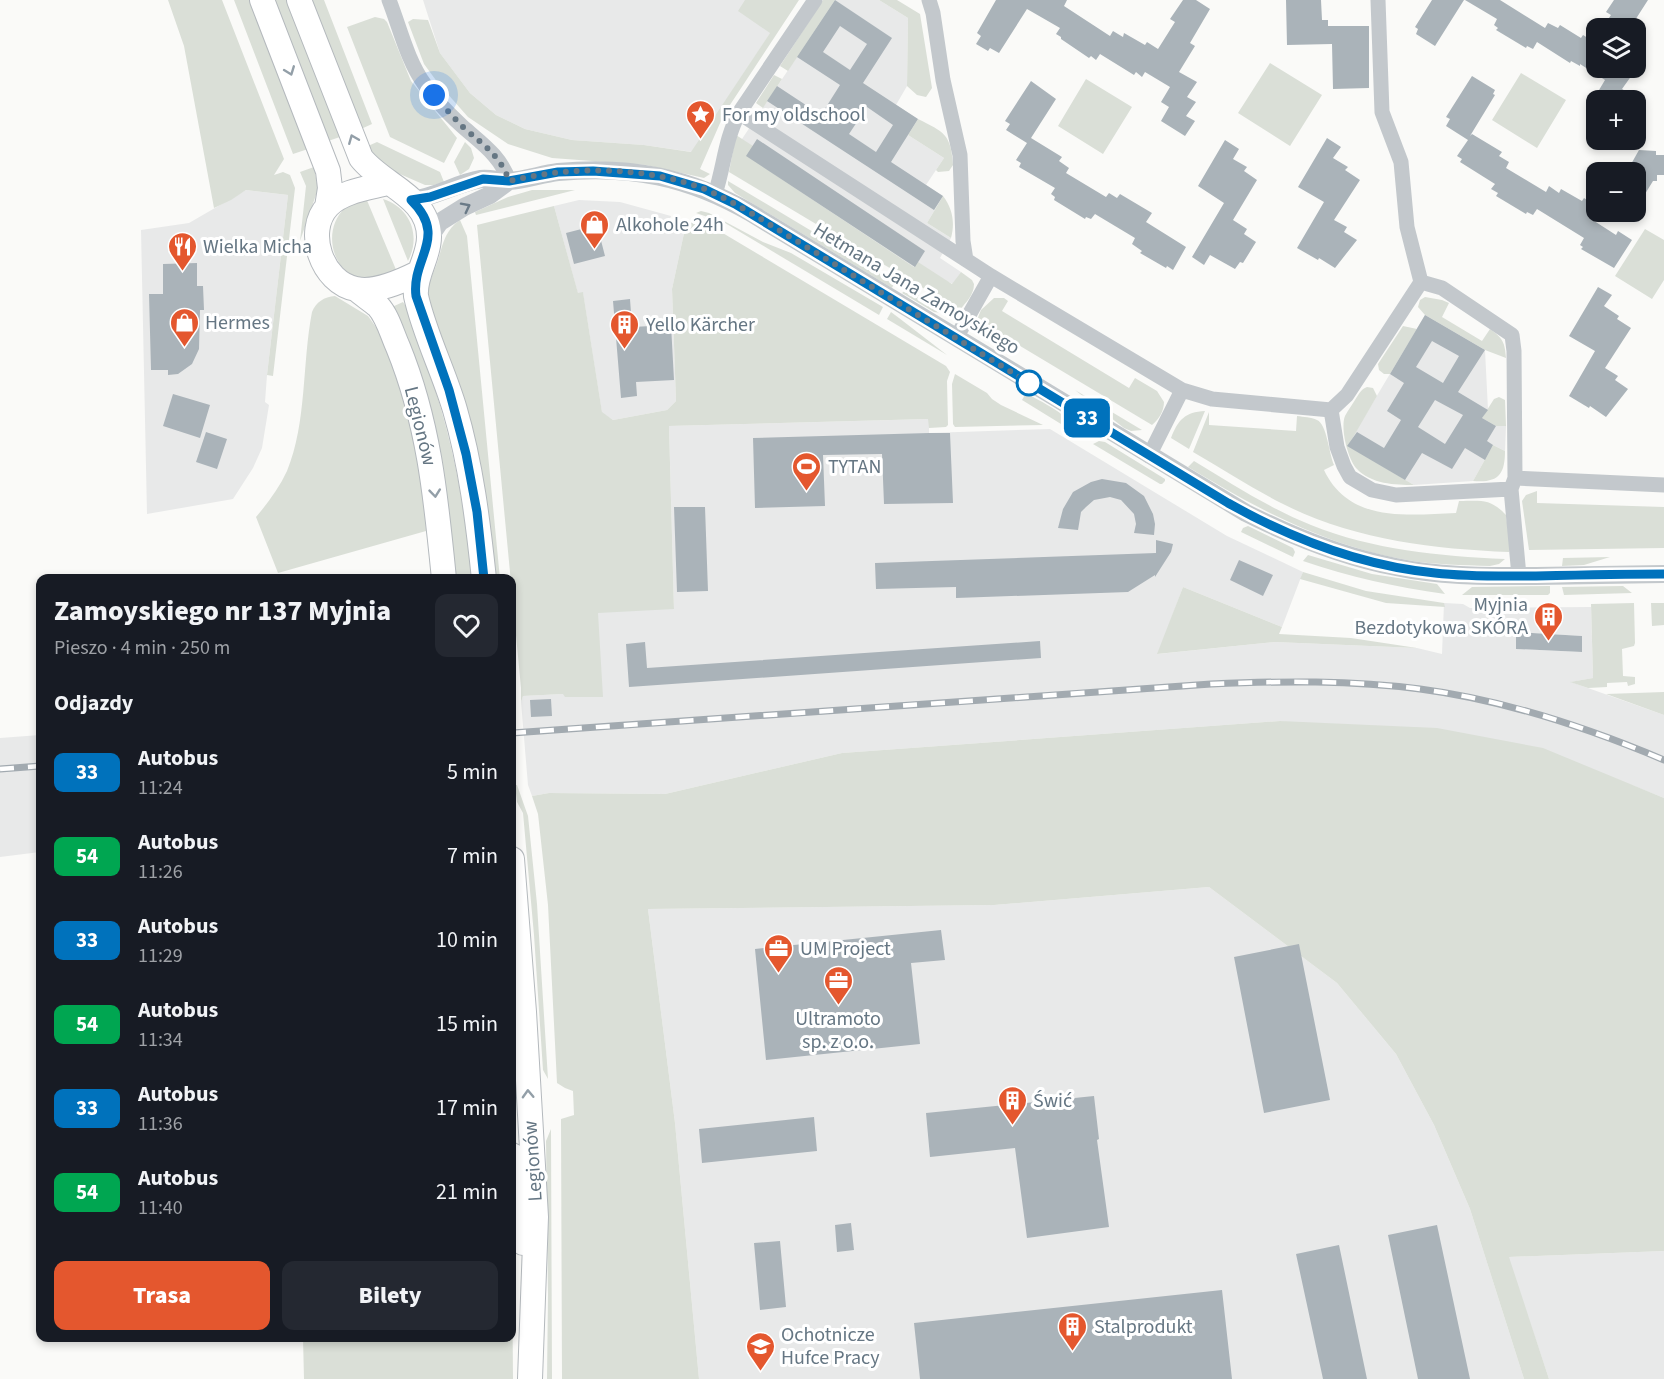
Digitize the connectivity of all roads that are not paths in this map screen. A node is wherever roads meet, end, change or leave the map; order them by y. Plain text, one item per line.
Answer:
1 (262, 0) edge
2 (299, 0) edge
3 (389, 0) edge
4 (815, 0) edge
5 (929, 0) edge
6 (1378, 0) edge
7 (739, 113) junction
8 (509, 181) junction
9 (388, 183) junction
10 (715, 194) junction
11 (411, 200) junction
12 (327, 207) junction
13 (429, 238) junction
14 (966, 260) junction
15 (418, 273) junction
16 (991, 276) junction
17 (1421, 282) junction
18 (356, 290) junction
19 (956, 338) junction
20 (1182, 390) junction
21 (1331, 410) junction
22 (1149, 456) junction
23 (1513, 483) junction
24 (1664, 485) edge
25 (443, 574) edge
26 (483, 574) edge
27 (1664, 574) edge
28 (1519, 576) junction
29 (516, 910) edge
30 (516, 1185) edge
31 (531, 1320) junction
32 (530, 1379) edge

1 -> 12 highway
9 -> 2 highway
3 - 8 street
4 - 7 street
5 - 14 street
6 - 17 street
7 - 10 street
7 - 14 street
8 - 10 street, Hetmana Jana Zamoyskiego
8 - 11 street, Hetmana Jana Zamoyskiego
13 -> 8 street, Hetmana Jana Zamoyskiego
9 - 11 highway
9 - 12 highway
10 - 19 street, Hetmana Jana Zamoyskiego
11 - 13 highway
12 - 18 highway
13 - 15 highway
14 - 16 street
15 - 18 highway
15 - 26 highway, Legionów
16 - 19 street
16 - 20 street
17 - 21 street
17 - 23 street
18 -> 25 highway, Legionów
19 - 22 street, Hetmana Jana Zamoyskiego
20 - 21 street
20 - 22 street
21 - 23 street
22 - 28 street, Hetmana Jana Zamoyskiego
23 - 24 street
23 - 28 street
27 - 28 street, Hetmana Jana Zamoyskiego
31 -> 29 highway, Legionów
30 - 31 highway, Legionów
31 - 32 highway, Legionów

